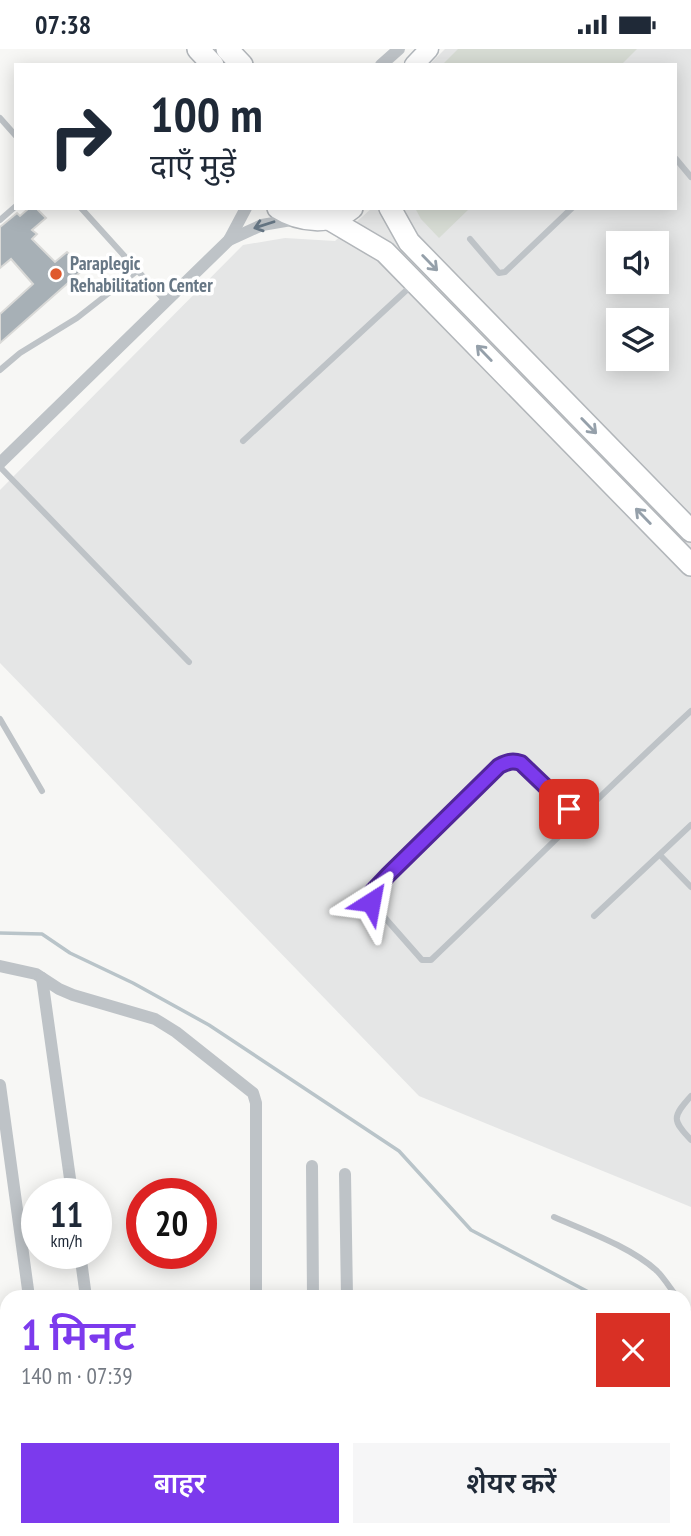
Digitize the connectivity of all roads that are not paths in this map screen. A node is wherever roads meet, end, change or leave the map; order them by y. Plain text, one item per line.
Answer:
1 (198, 49) edge
2 (228, 49) edge
3 (398, 49) edge
4 (211, 63) edge
5 (240, 63) edge
6 (383, 63) edge
7 (0, 118) edge
8 (14, 134) edge
9 (677, 160) edge
10 (691, 177) edge
11 (14, 208) edge
12 (83, 210) edge
13 (245, 210) edge
14 (282, 210) edge
15 (348, 210) edge
16 (391, 210) edge
17 (570, 210) edge
18 (301, 219) junction
19 (330, 219) junction
20 (0, 220) edge
21 (470, 239) dead end
22 (229, 240) junction
23 (137, 271) junction
24 (415, 282) junction
25 (166, 302) junction
26 (0, 370) edge
27 (243, 441) dead end
28 (0, 465) edge
29 (691, 531) edge
30 (691, 565) edge
31 (189, 662) dead end
32 (691, 711) edge
33 (0, 719) edge
34 (42, 790) dead end
35 (579, 818) junction
36 (691, 825) edge
37 (660, 855) junction
38 (691, 887) edge
39 (594, 916) dead end
40 (0, 966) edge
41 (42, 978) junction
42 (0, 1085) edge
43 (691, 1096) edge
44 (3, 1123) edge
45 (691, 1140) edge
46 (312, 1166) dead end
47 (345, 1174) dead end
48 (70, 1178) edge
49 (554, 1217) dead end
50 (82, 1269) edge
51 (28, 1290) edge
52 (85, 1290) edge
53 (256, 1290) edge
54 (313, 1290) edge
55 (347, 1290) edge
56 (672, 1290) edge

1 - 4 highway
2 - 5 highway
3 - 6 street
7 - 8 lane
9 - 10 lane
11 - 20 lane
12 - 23 lane
13 - 22 street
14 - 18 highway
15 - 19 highway
16 -> 29 highway
17 - 21 lane
18 - 19 highway
18 -> 22 street
19 - 24 highway
22 - 25 street
23 - 25 lane
23 - 26 lane
24 - 27 lane
30 -> 24 highway
25 - 28 street
28 - 31 lane
32 - 35 lane
33 - 34 lane
35 - 35 lane
36 - 37 lane
37 - 38 lane
37 - 39 lane
40 - 41 street
41 - 48 street
41 - 53 street
42 - 44 street
43 - 45 lane
44 - 51 street
46 - 54 street
47 - 55 street
49 - 56 lane
50 - 52 street

